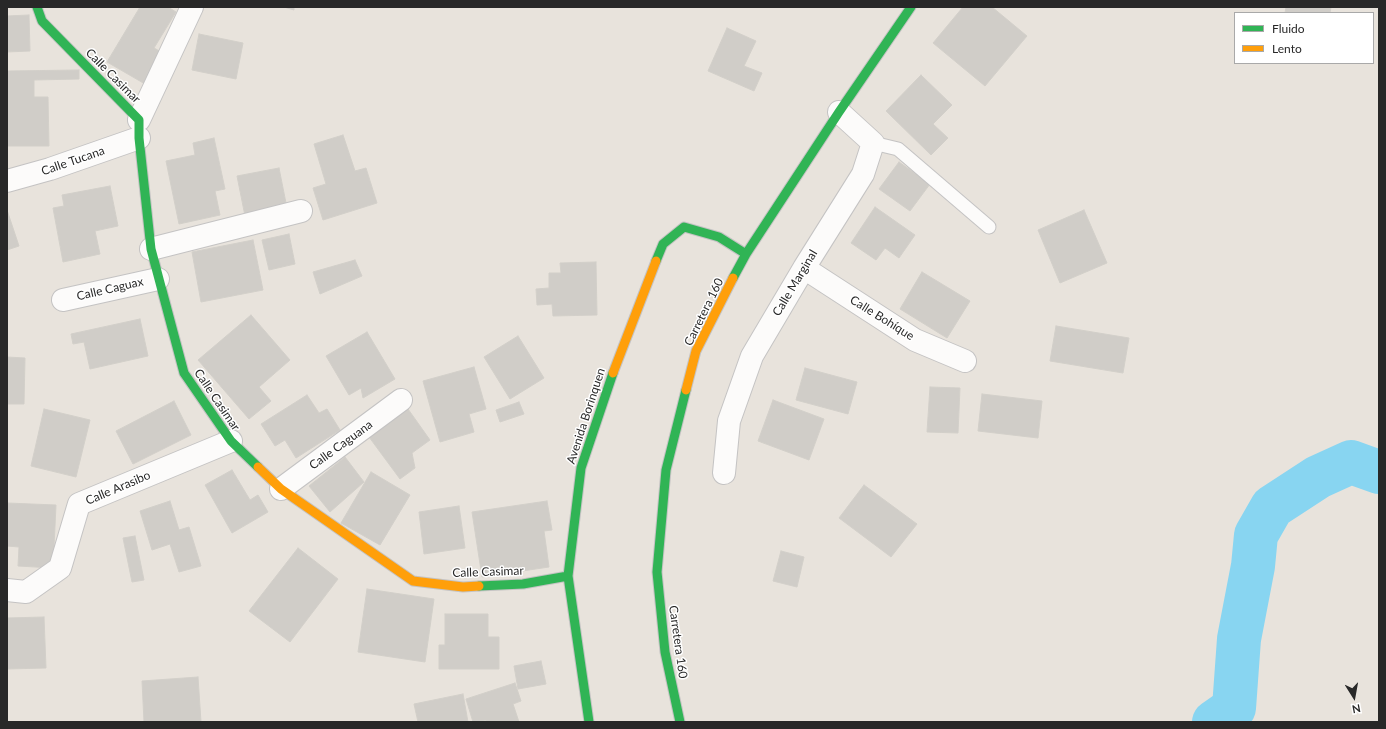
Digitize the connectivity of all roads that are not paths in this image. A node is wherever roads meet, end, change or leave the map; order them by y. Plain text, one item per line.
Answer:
1 (37, 7) edge
2 (192, 7) edge
3 (911, 7) edge
4 (839, 112) junction
5 (139, 129) junction
6 (873, 143) junction
7 (7, 181) edge
8 (301, 211) dead end
9 (989, 227) dead end
10 (151, 249) junction
11 (746, 254) junction
12 (804, 268) junction
13 (158, 279) junction
14 (63, 300) dead end
15 (965, 361) dead end
16 (401, 400) dead end
17 (231, 441) junction
18 (724, 473) dead end
19 (281, 489) junction
20 (568, 576) junction
21 (7, 590) edge
22 (589, 722) edge
23 (680, 722) edge

1 - 5 street, Calle Casimar
2 - 5 street
3 - 4 street, Carretera 160
4 - 6 street
4 - 11 street, Carretera 160
5 - 7 street, Calle Tucana
5 - 10 street, Calle Casimar
6 - 9 lane
6 - 12 street, Calle Marginal
8 - 10 street
10 - 13 street, Calle Casimar
11 - 20 street, Avenida Borinquen
11 - 23 street, Carretera 160
12 - 15 street, Calle Bohíque
12 - 18 street, Calle Marginal
13 - 14 street, Calle Caguax
13 - 17 street, Calle Casimar
16 - 19 street, Calle Caguana
17 - 19 street, Calle Casimar
17 - 21 street, Calle Arasibo
19 - 20 street, Calle Casimar
20 - 22 street, Avenida Borinquen

